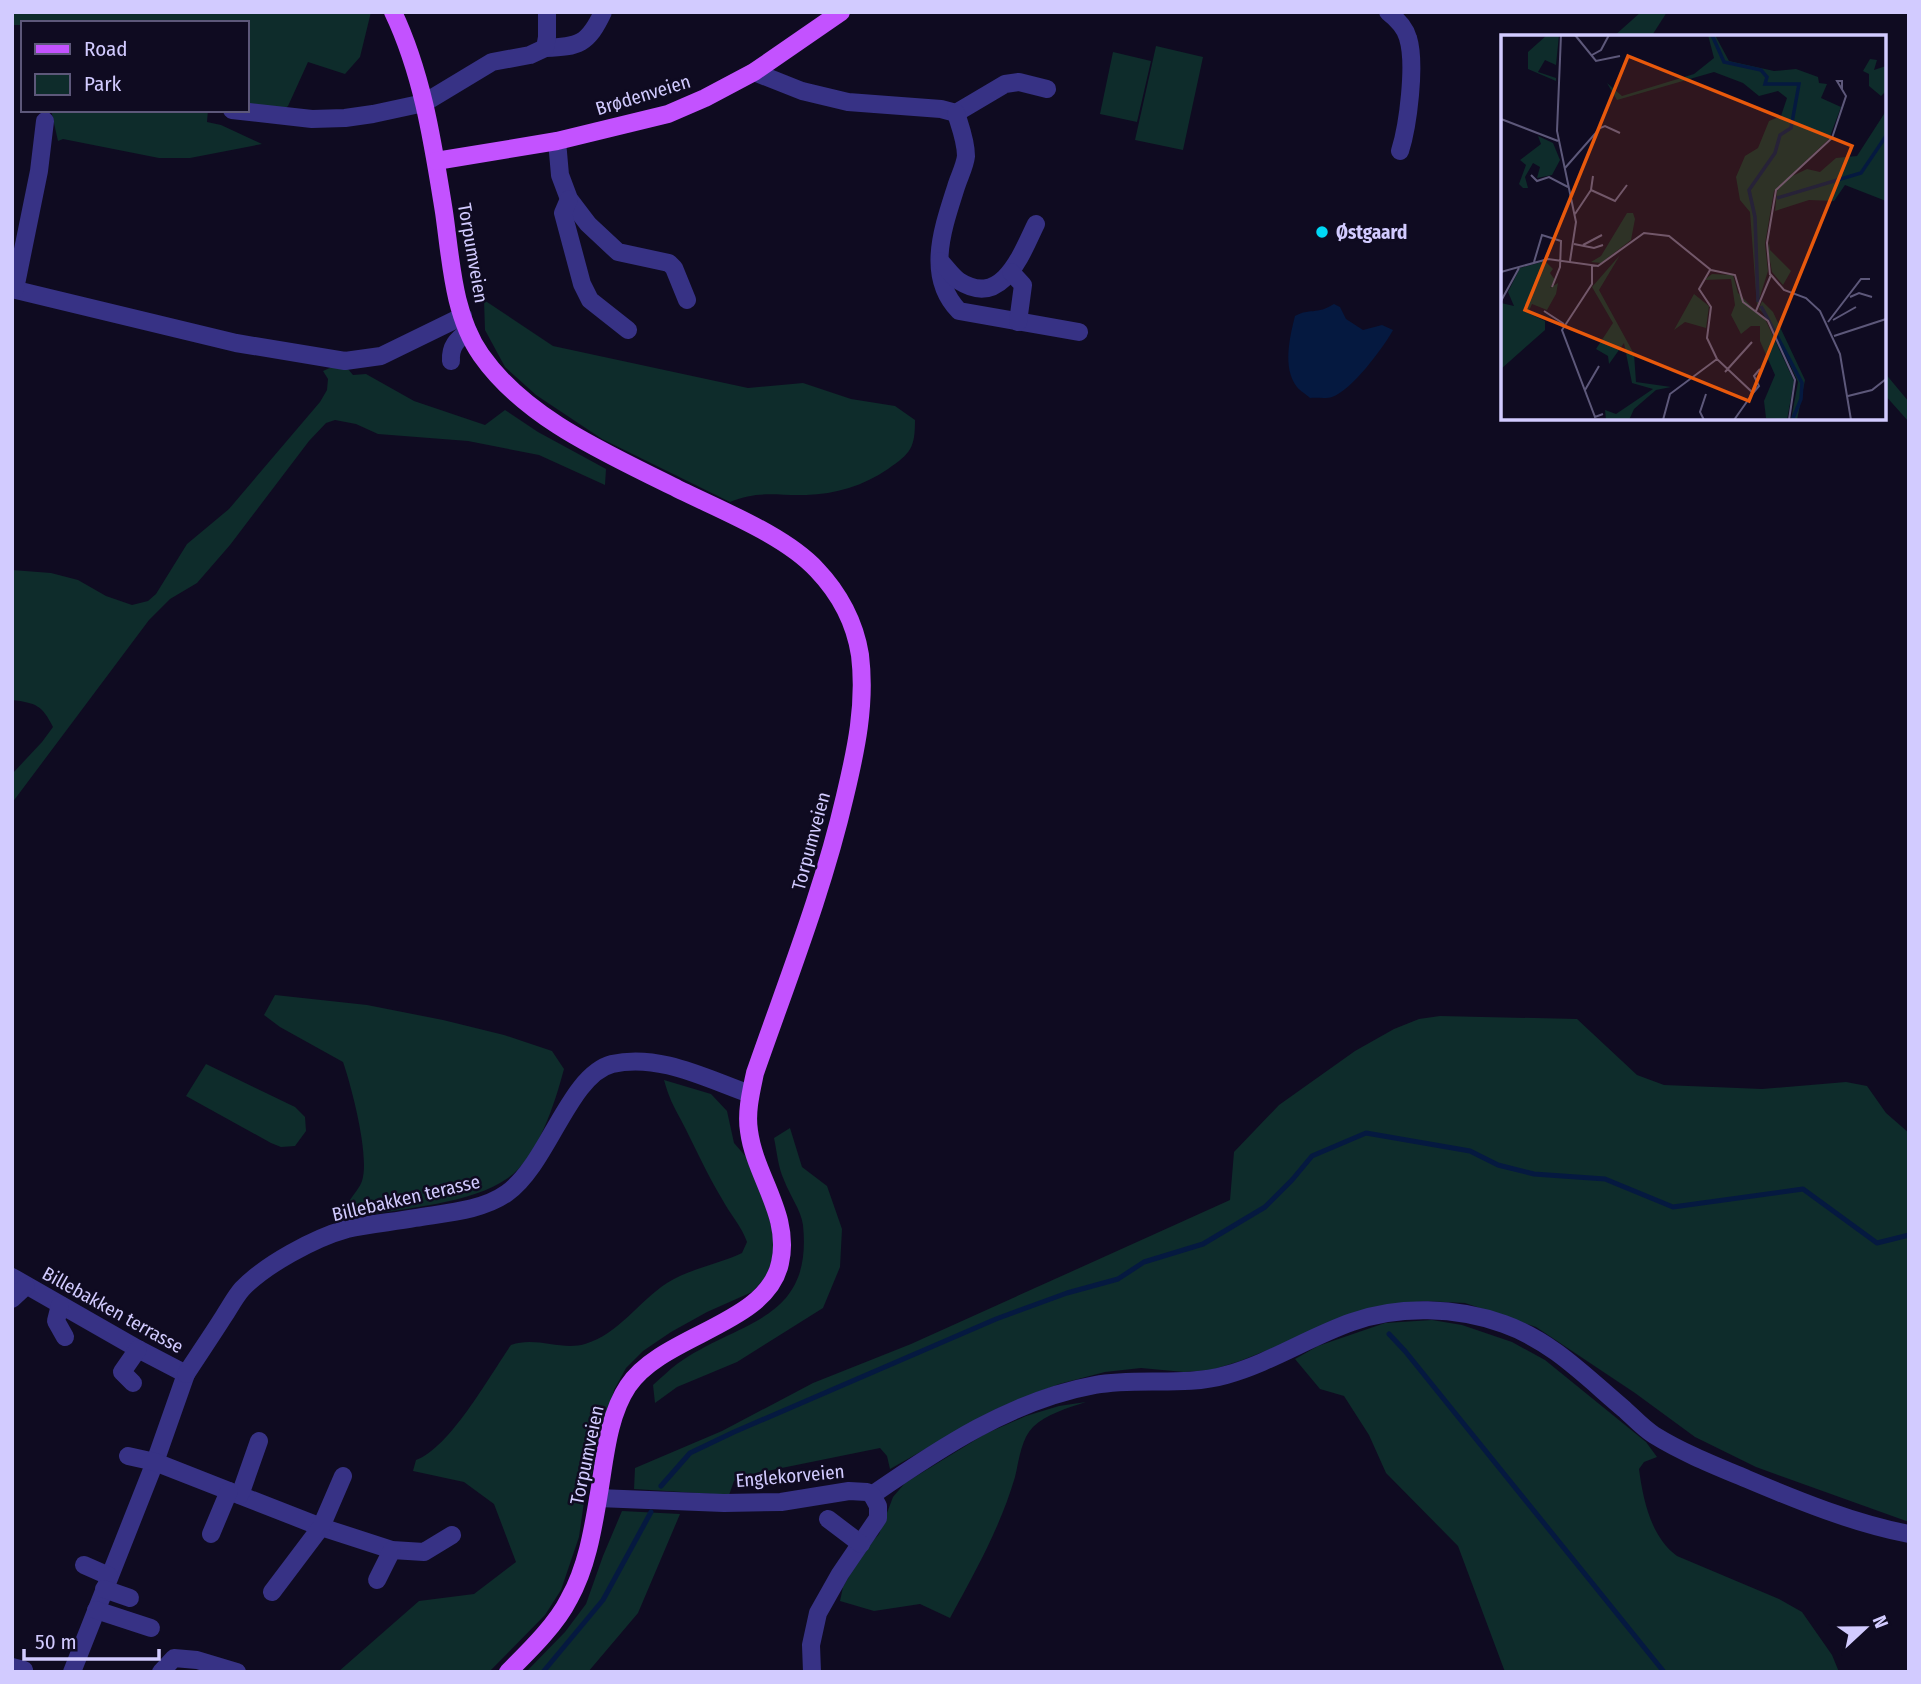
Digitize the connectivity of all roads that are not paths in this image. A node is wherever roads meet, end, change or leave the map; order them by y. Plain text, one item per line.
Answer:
1 (393, 12) edge
2 (547, 12) edge
3 (603, 12) edge
4 (841, 12) edge
5 (1388, 12) edge
6 (545, 48) junction
7 (754, 72) junction
8 (1047, 89) dead end
9 (424, 103) junction
10 (248, 112) edge
11 (956, 113) junction
12 (45, 121) dead end
13 (557, 141) junction
14 (1401, 152) dead end
15 (436, 161) junction
16 (569, 200) junction
17 (1036, 224) dead end
18 (940, 261) junction
19 (1011, 272) junction
20 (14, 289) edge
21 (687, 300) dead end
22 (1018, 322) junction
23 (465, 323) junction
24 (628, 330) dead end
25 (1079, 332) dead end
26 (451, 361) dead end
27 (750, 1094) junction
28 (19, 1281) edge
29 (12, 1299) edge
30 (60, 1305) junction
31 (65, 1338) dead end
32 (138, 1349) junction
33 (186, 1374) junction
34 (133, 1383) dead end
35 (259, 1441) dead end
36 (128, 1456) dead end
37 (155, 1462) junction
38 (343, 1476) dead end
39 (234, 1493) junction
40 (872, 1495) junction
41 (598, 1497) junction
42 (828, 1519) dead end
43 (321, 1527) junction
44 (211, 1534) dead end
45 (1909, 1534) edge
46 (452, 1535) dead end
47 (861, 1544) junction
48 (393, 1550) junction
49 (84, 1565) dead end
50 (377, 1580) dead end
51 (107, 1583) junction
52 (272, 1592) dead end
53 (130, 1598) dead end
54 (96, 1610) junction
55 (151, 1628) dead end
56 (72, 1672) edge
57 (161, 1672) edge
58 (237, 1672) edge
59 (508, 1672) edge
60 (812, 1672) edge

1 - 9 main road, Torpumveien
2 - 6 street
3 - 6 street
4 - 7 main road, Brødenveien
5 - 14 street
6 - 9 street
7 - 11 street
7 - 13 main road, Brødenveien
8 - 11 street
9 - 10 street
9 - 15 main road, Torpumveien
11 - 18 street
12 - 20 street
13 - 15 main road, Brødenveien
13 - 16 street
15 - 23 main road, Torpumveien
16 - 21 street
16 - 24 street
17 - 19 street
18 - 19 street
18 - 22 street
19 - 22 street
20 - 23 street
22 - 25 street
23 - 26 street
23 - 27 main road, Torpumveien
27 - 33 street, Billebakken terasse
27 - 41 main road, Torpumveien
28 - 29 street
28 - 30 street, Billebakken terrasse
30 - 31 street
30 - 32 street, Billebakken terrasse
32 - 33 street, Billebakken terrasse
32 - 34 street
33 - 37 street, Billebakken terrasse
35 - 39 street
36 - 37 street
37 - 39 street
37 - 51 street, Billebakken terrasse
38 - 43 street
39 - 43 street
39 - 44 street
40 - 41 street, Englekorveien
40 - 45 street
40 - 47 street
41 - 59 main road, Torpumveien
42 - 47 street
43 - 48 street
43 - 52 street
46 - 48 street
47 - 60 street
48 - 50 street
49 - 51 street
51 - 53 street
51 - 54 street, Billebakken terrasse
54 - 55 street
54 - 56 street, Billebakken terrasse
57 - 58 street

